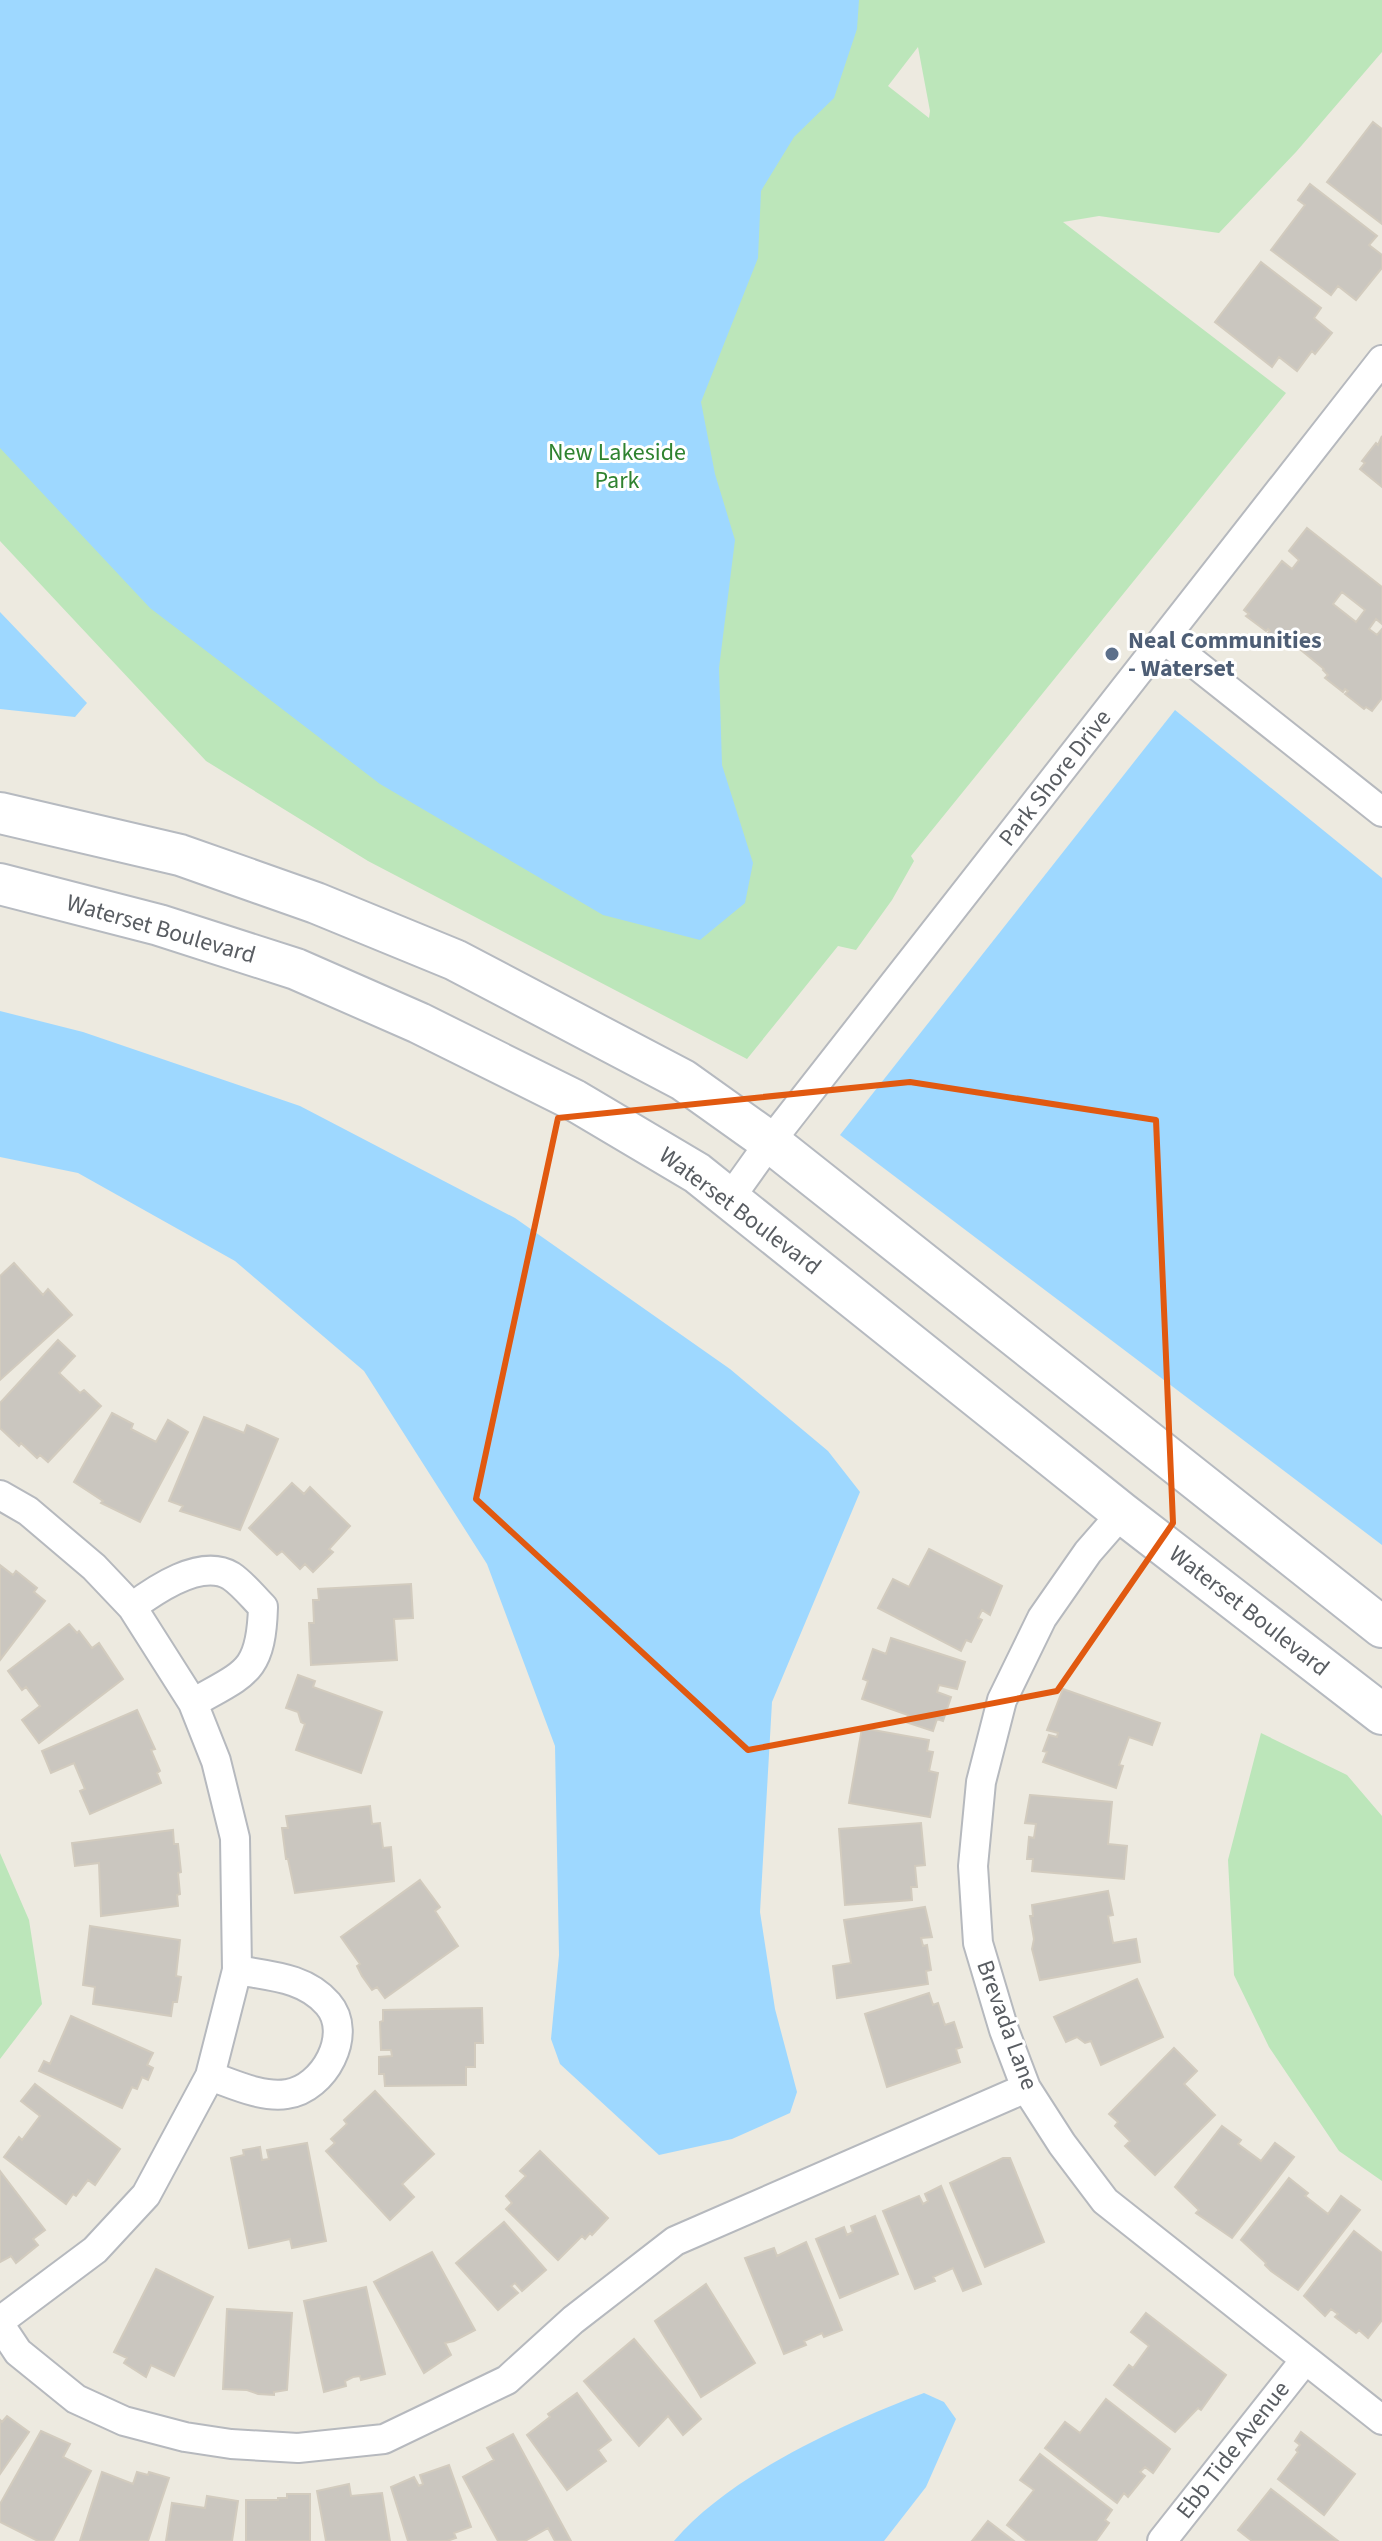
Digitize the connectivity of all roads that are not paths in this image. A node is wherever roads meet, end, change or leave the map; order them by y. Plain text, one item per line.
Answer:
1 (1382, 360) edge
2 (1164, 639) junction
3 (1382, 812) edge
4 (0, 813) edge
5 (0, 884) edge
6 (770, 1142) junction
7 (730, 1198) junction
8 (0, 1495) edge
9 (1122, 1513) junction
10 (132, 1607) junction
11 (1382, 1627) edge
12 (193, 1703) junction
13 (1382, 1714) edge
14 (237, 1970) junction
15 (210, 2076) junction
16 (1026, 2088) junction
17 (0, 2323) edge
18 (1305, 2360) junction
19 (1382, 2420) edge
20 (1162, 2541) edge

1 - 2 street, Park Shore Drive
2 - 3 street
2 - 6 street, Park Shore Drive
4 - 6 street
5 - 7 street, Waterset Boulevard
6 - 7 street, Park Shore Drive
6 - 11 street
7 - 9 street, Waterset Boulevard
8 - 10 street
9 - 13 street, Waterset Boulevard
9 - 16 street, Brevada Lane
10 - 12 street
10 - 12 street
12 - 14 street
14 - 15 street
14 - 15 street
15 - 17 street
16 - 17 street
16 - 18 street, Brevada Lane
18 - 19 street, Brevada Lane
18 - 20 street, Ebb Tide Avenue

